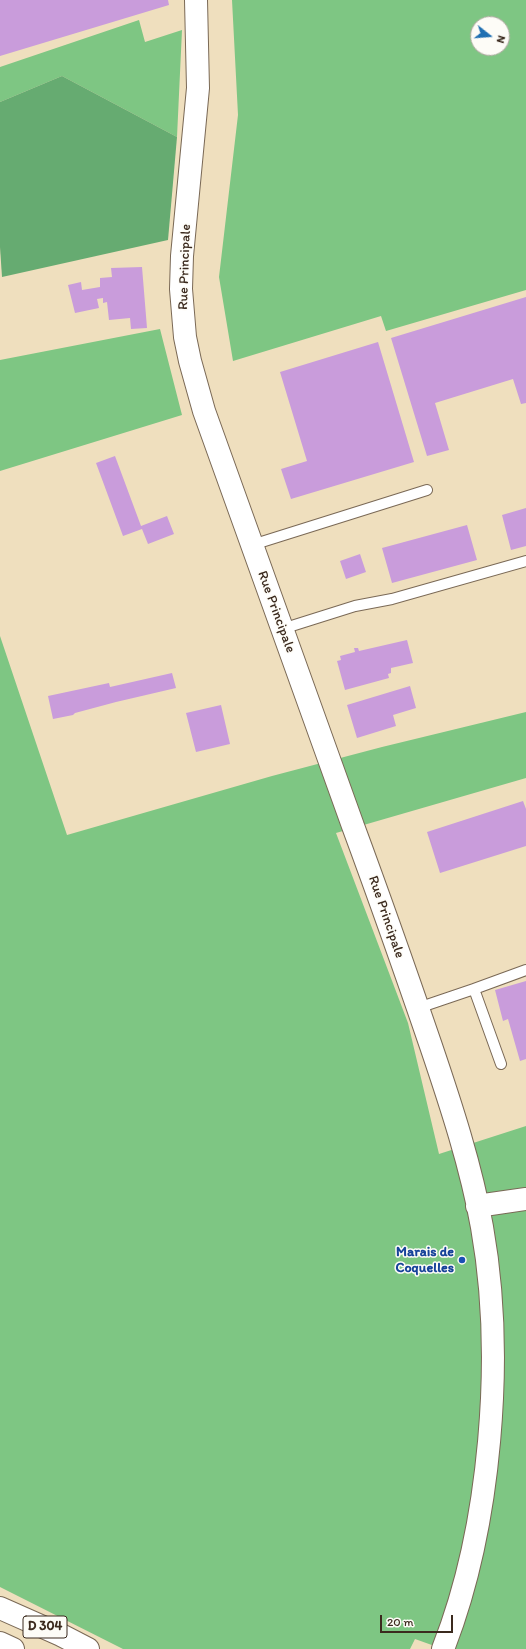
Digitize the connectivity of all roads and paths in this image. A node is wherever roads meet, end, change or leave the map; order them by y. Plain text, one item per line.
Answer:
1 (196, 0) edge
2 (427, 490) dead end
3 (252, 545) junction
4 (526, 560) edge
5 (282, 630) junction
6 (526, 970) edge
7 (474, 989) junction
8 (418, 1008) junction
9 (501, 1064) dead end
10 (526, 1199) edge
11 (477, 1206) junction
12 (0, 1608) edge
13 (0, 1643) edge
14 (445, 1646) edge
15 (12, 1649) edge
16 (88, 1649) edge

1 - 3 street, Rue Principale
2 - 3 lane
3 - 5 street, Rue Principale
4 - 5 lane
5 - 8 street, Rue Principale
6 - 7 lane
7 - 8 lane
7 - 9 lane
8 - 11 street, Rue Principale
10 - 11 street
11 - 14 street, Rue Principale
12 - 16 street, D 304
13 - 15 street, D 304

